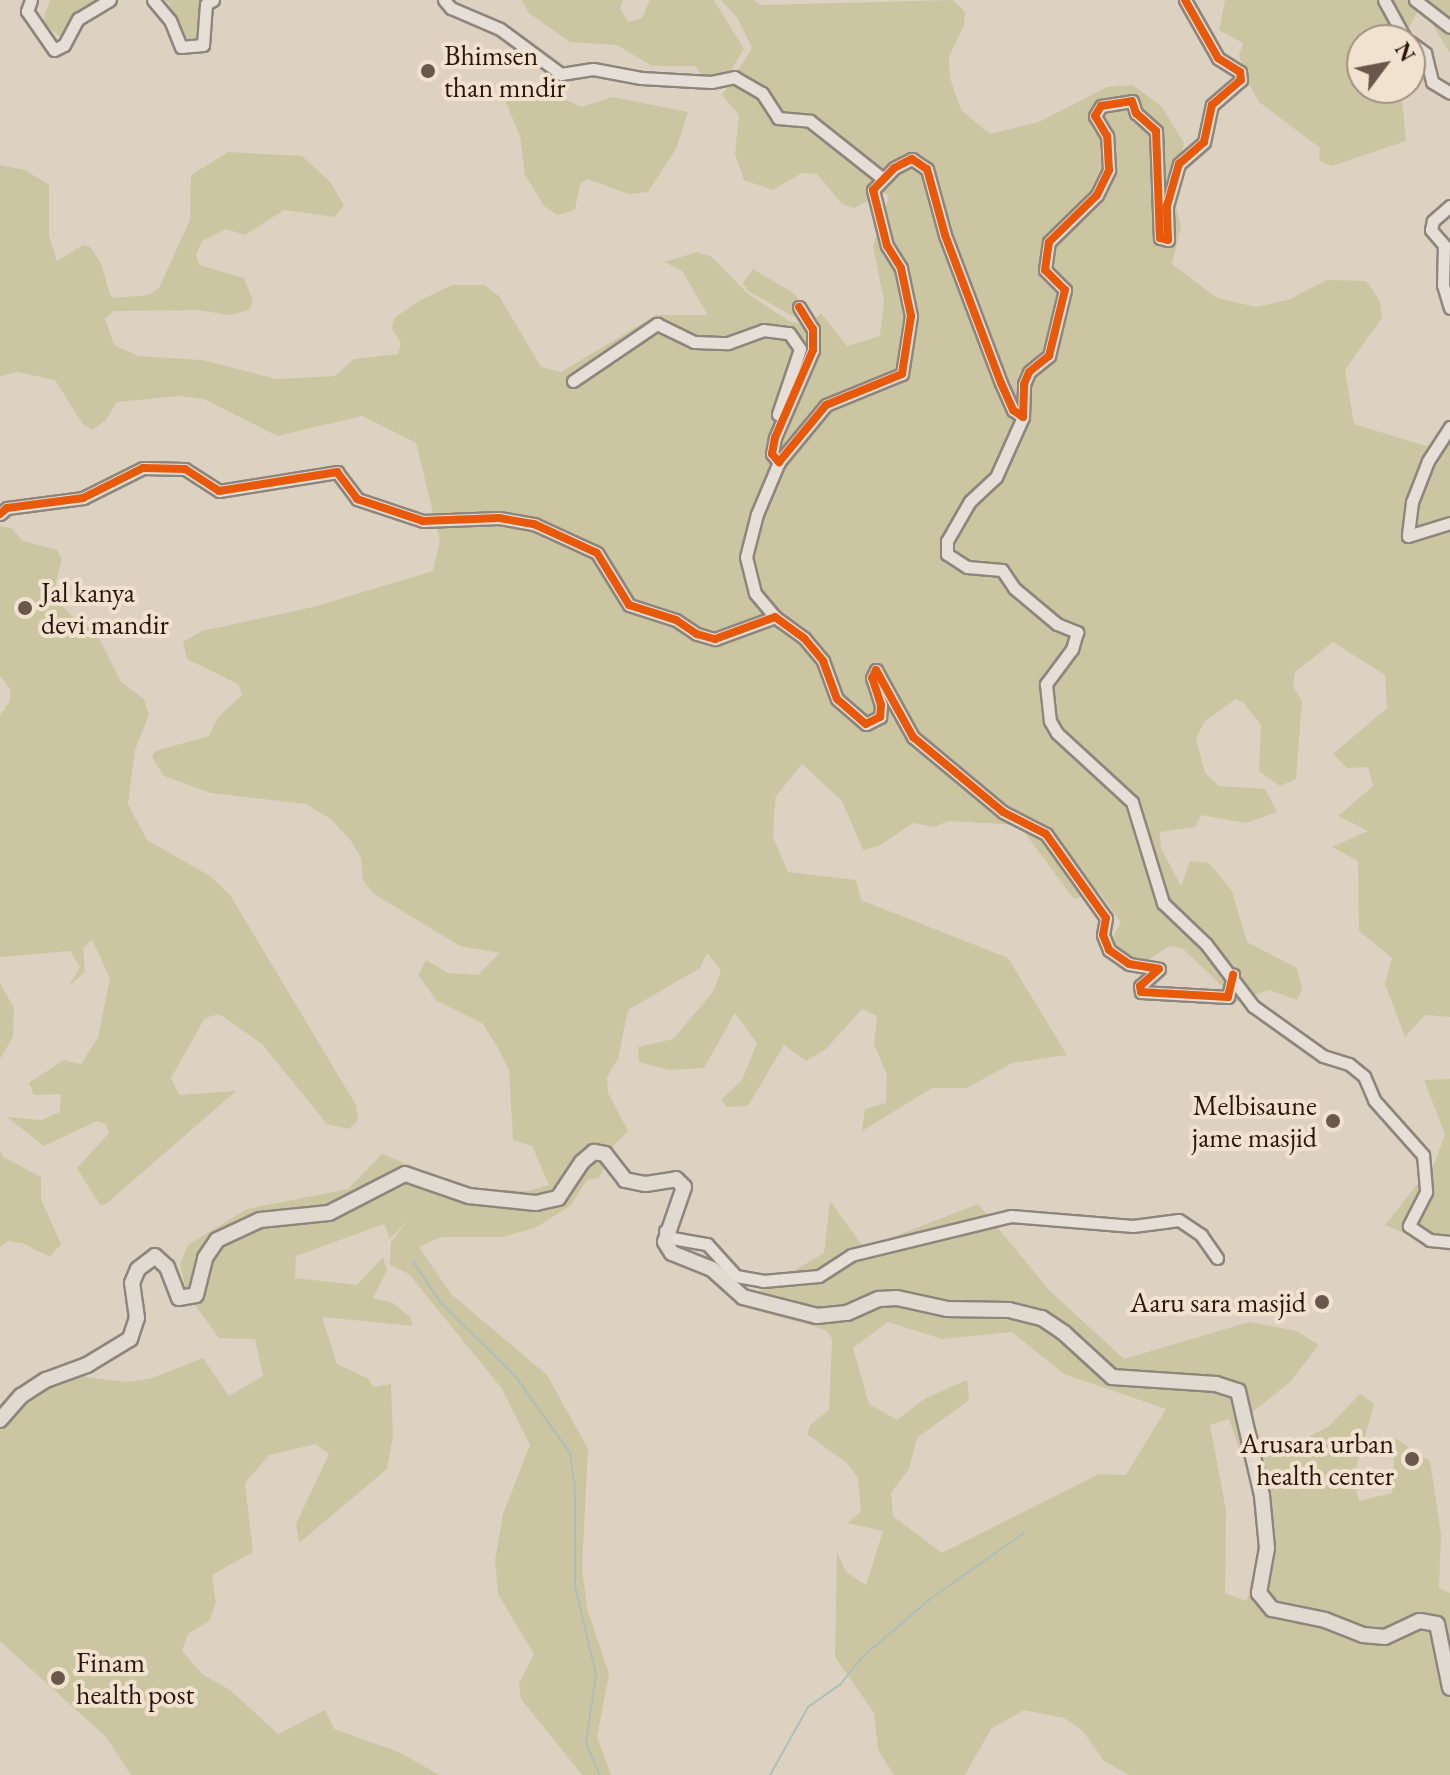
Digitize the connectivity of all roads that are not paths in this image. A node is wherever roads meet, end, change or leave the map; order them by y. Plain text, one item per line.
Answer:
1 (31, 0) edge
2 (110, 0) edge
3 (153, 0) edge
4 (213, 0) edge
5 (444, 0) edge
6 (1185, 0) edge
7 (1384, 0) edge
8 (1415, 0) edge
9 (1398, 24) edge
10 (1450, 27) edge
11 (1426, 57) edge
12 (1450, 93) edge
13 (882, 178) junction
14 (1450, 206) edge
15 (799, 307) dead end
16 (1450, 308) edge
17 (573, 381) dead end
18 (1023, 417) junction
19 (1450, 427) edge
20 (775, 438) junction
21 (779, 462) junction
22 (0, 514) edge
23 (1450, 523) edge
24 (775, 617) junction
25 (1233, 975) junction
26 (665, 1231) junction
27 (1450, 1242) edge
28 (1217, 1258) dead end
29 (0, 1420) edge
30 (1450, 1688) edge

1 - 2 street
3 - 4 street
5 - 13 street
6 - 18 street
7 - 9 street
8 - 10 street
11 - 12 street
13 - 18 street
13 - 21 street
14 - 16 street
15 - 20 street
17 - 20 street
18 - 25 street
19 - 23 street
20 - 21 street
21 - 24 street
22 - 24 street
24 - 25 street
25 - 27 street
26 - 28 street
26 - 29 main road
26 - 30 main road

